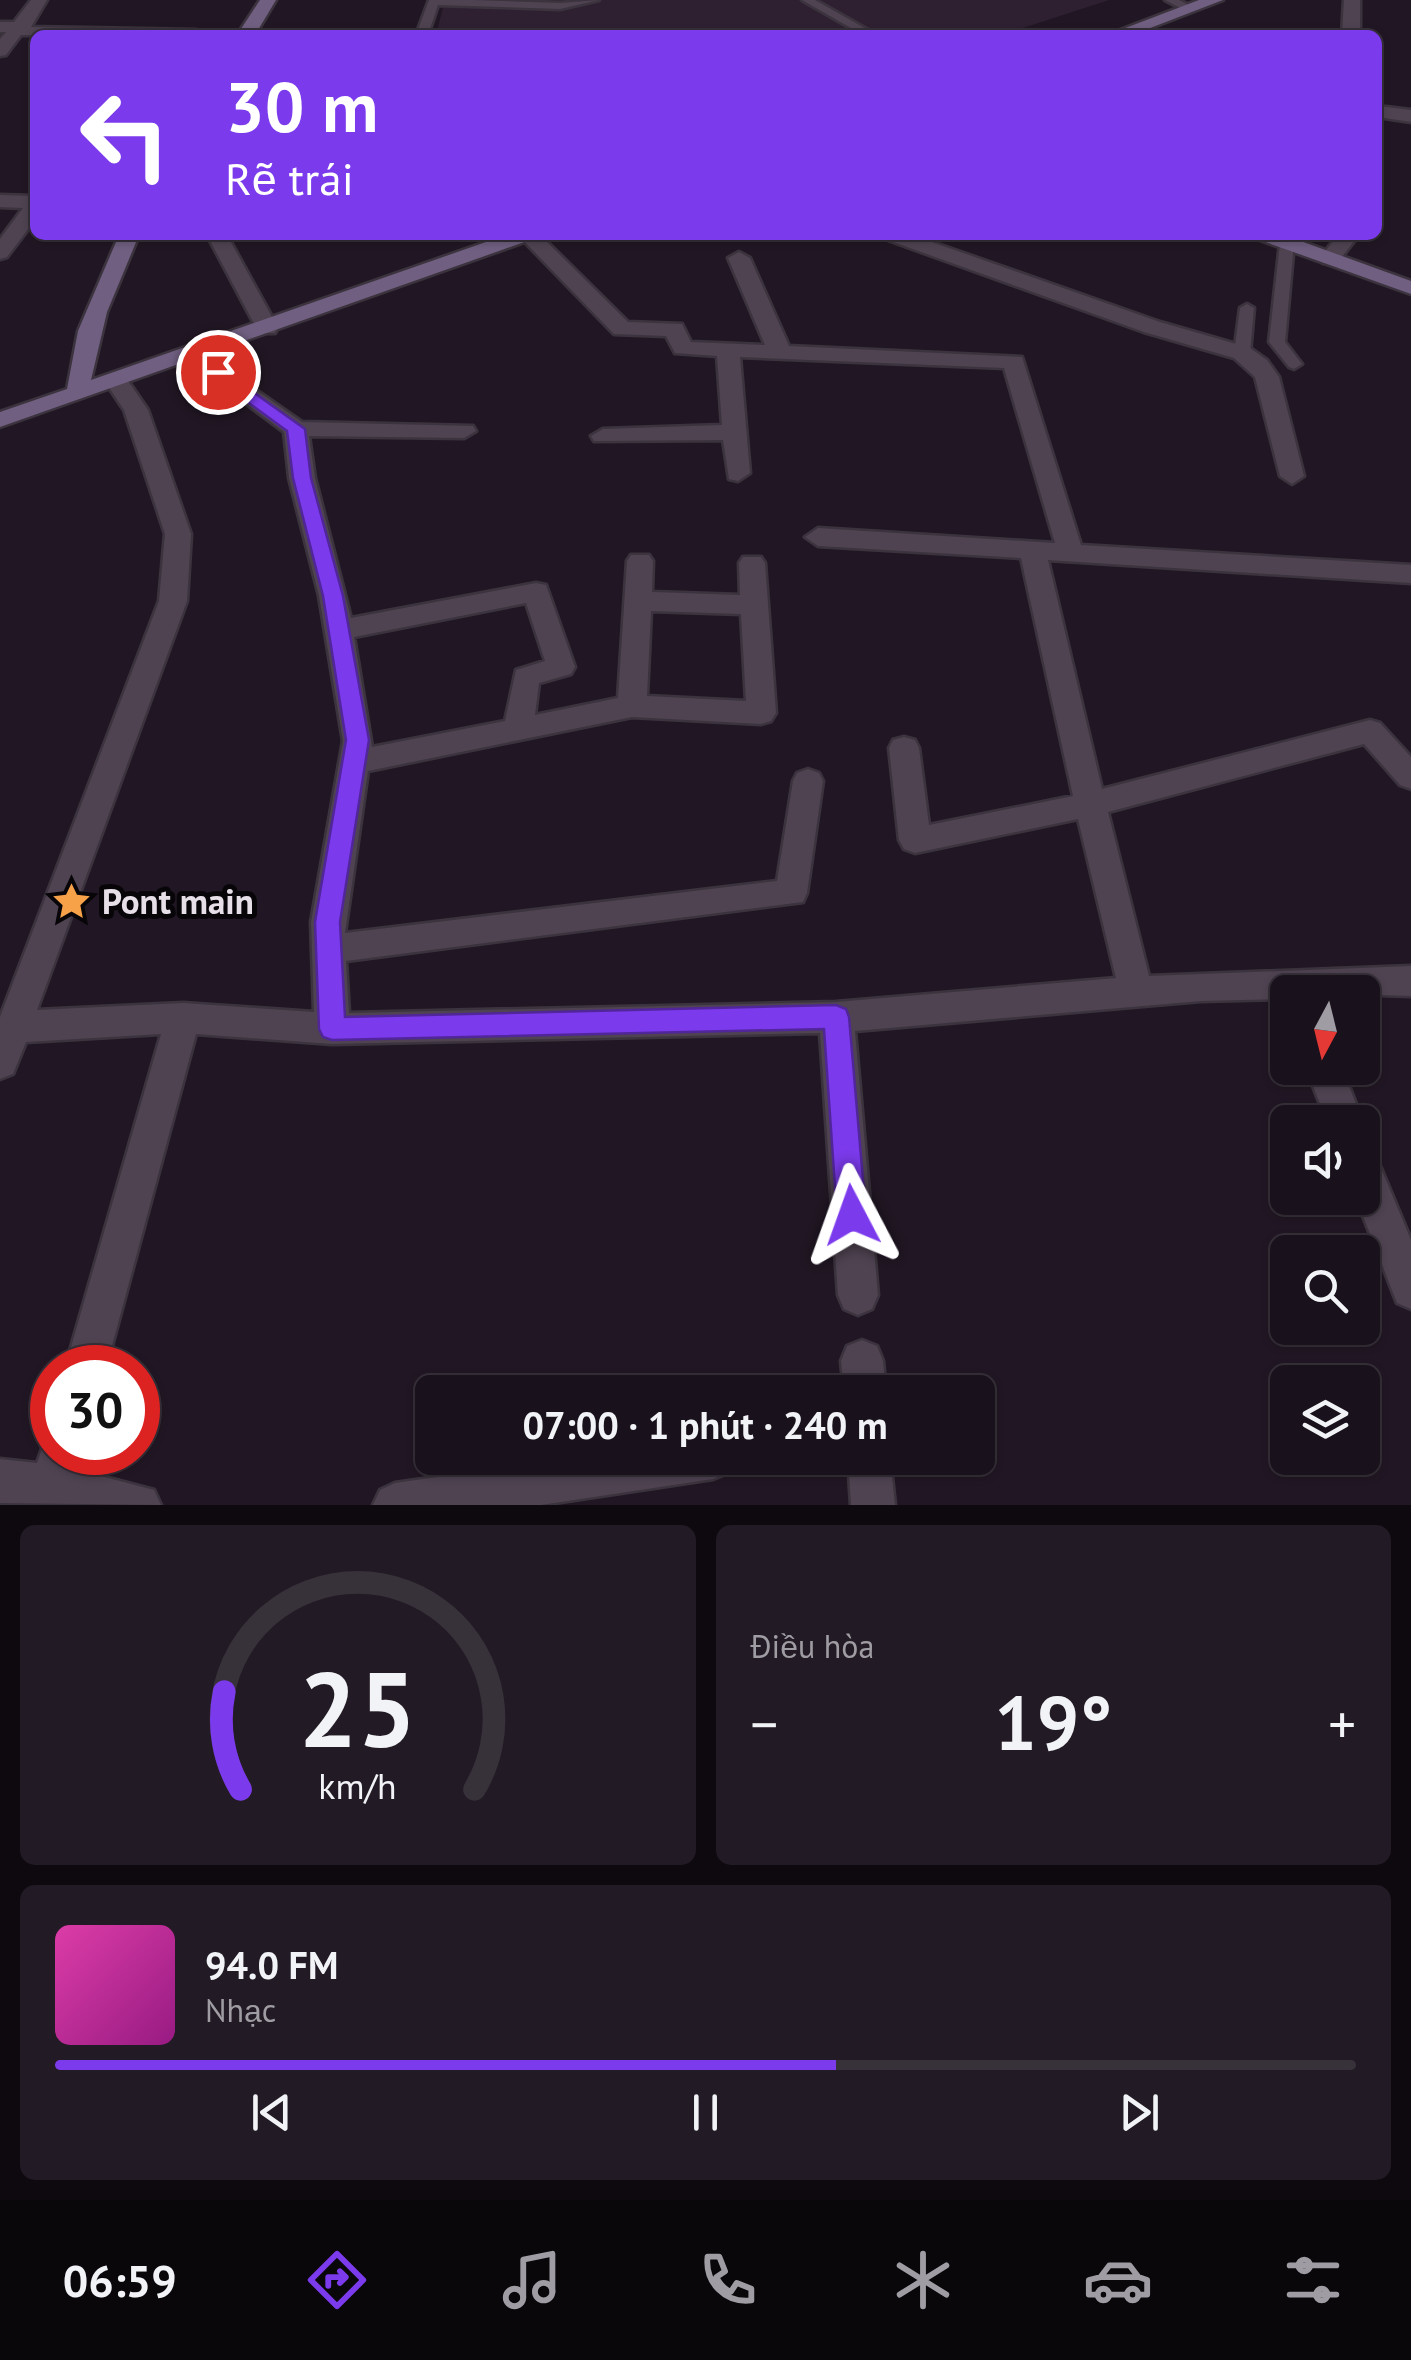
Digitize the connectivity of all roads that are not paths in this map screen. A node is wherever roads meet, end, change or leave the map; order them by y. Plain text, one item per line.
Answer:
1 (39, 0) edge
2 (268, 0) edge
3 (594, 0) edge
4 (807, 0) edge
5 (1170, 0) edge
6 (1215, 0) edge
7 (1352, 0) edge
8 (433, 1) edge
9 (1190, 9) junction
10 (0, 26) edge
11 (19, 27) junction
12 (249, 30) edge
13 (424, 30) edge
14 (862, 30) edge
15 (1130, 30) edge
16 (1351, 30) edge
17 (30, 32) edge
18 (0, 51) edge
19 (1382, 112) edge
20 (1411, 116) edge
21 (0, 201) edge
22 (30, 204) edge
23 (30, 211) edge
24 (127, 240) edge
25 (220, 240) edge
26 (513, 240) edge
27 (532, 240) edge
28 (906, 240) edge
29 (1278, 240) edge
30 (1345, 240) edge
31 (1287, 243) junction
32 (0, 254) edge
33 (738, 258) dead end
34 (1330, 259) junction
35 (1411, 288) edge
36 (1246, 308) dead end
37 (267, 328) junction
38 (728, 350) junction
39 (780, 352) junction
40 (192, 353) junction
41 (1242, 353) junction
42 (1294, 364) dead end
43 (116, 380) junction
44 (78, 393) junction
45 (0, 420) edge
46 (296, 429) junction
47 (464, 430) dead end
48 (734, 432) junction
49 (602, 436) dead end
50 (738, 473) dead end
51 (1292, 476) dead end
52 (818, 537) dead end
53 (1033, 552) junction
54 (1070, 554) junction
55 (640, 561) dead end
56 (752, 563) dead end
57 (1411, 574) edge
58 (638, 601) junction
59 (757, 605) junction
60 (338, 630) junction
61 (632, 706) junction
62 (519, 727) junction
63 (904, 748) dead end
64 (355, 762) junction
65 (1411, 778) edge
66 (808, 781) dead end
67 (1092, 804) junction
68 (329, 949) junction
69 (1411, 981) edge
70 (1380, 983) edge
71 (1270, 989) edge
72 (1136, 992) junction
73 (836, 1017) junction
74 (183, 1018) junction
75 (13, 1028) junction
76 (332, 1029) junction
77 (0, 1063) edge
78 (1380, 1211) edge
79 (1411, 1289) edge
80 (858, 1295) dead end
81 (91, 1345) edge
82 (598, 1475) edge
83 (871, 1475) edge
84 (0, 1481) edge
85 (53, 1481) edge
86 (139, 1505) edge
87 (395, 1505) edge
88 (873, 1505) edge

1 - 11 street
2 - 12 main road
3 - 8 lane
4 - 14 lane
5 - 9 lane
6 - 9 main road
7 - 16 street
8 - 13 lane
9 - 15 main road
10 - 11 street
11 - 17 street
11 - 18 street
19 - 20 street
21 - 22 street
23 - 32 street
24 - 44 main road
25 - 37 street
26 - 37 main road
27 - 38 street
28 - 41 street
29 - 31 main road
30 - 34 street
31 - 34 main road
31 - 42 lane
33 - 39 street
34 - 35 main road
36 - 41 lane
37 - 40 main road
38 - 39 street
38 - 48 street
39 - 54 street
40 - 43 main road
40 - 46 street
41 - 51 street
43 - 44 main road
43 - 75 street
44 - 45 main road
46 - 47 street
46 - 60 street
48 - 49 street
48 - 50 street
52 - 53 street
53 - 54 street
53 - 67 street
54 - 57 street
55 - 58 street
56 - 59 street
58 - 59 street
58 - 61 street
59 - 61 street
60 - 62 street
60 - 64 street
61 - 62 street
62 - 64 street
63 - 67 street
64 - 68 street
65 - 67 street
66 - 68 street
67 - 72 street
68 - 76 street
69 - 70 street
71 - 72 street
72 - 73 street
73 - 76 street
73 - 80 street
74 - 75 street
74 - 76 street
74 - 81 street
75 - 77 street
78 - 79 street
82 - 87 street
83 - 88 street
84 - 85 street
85 - 86 street

